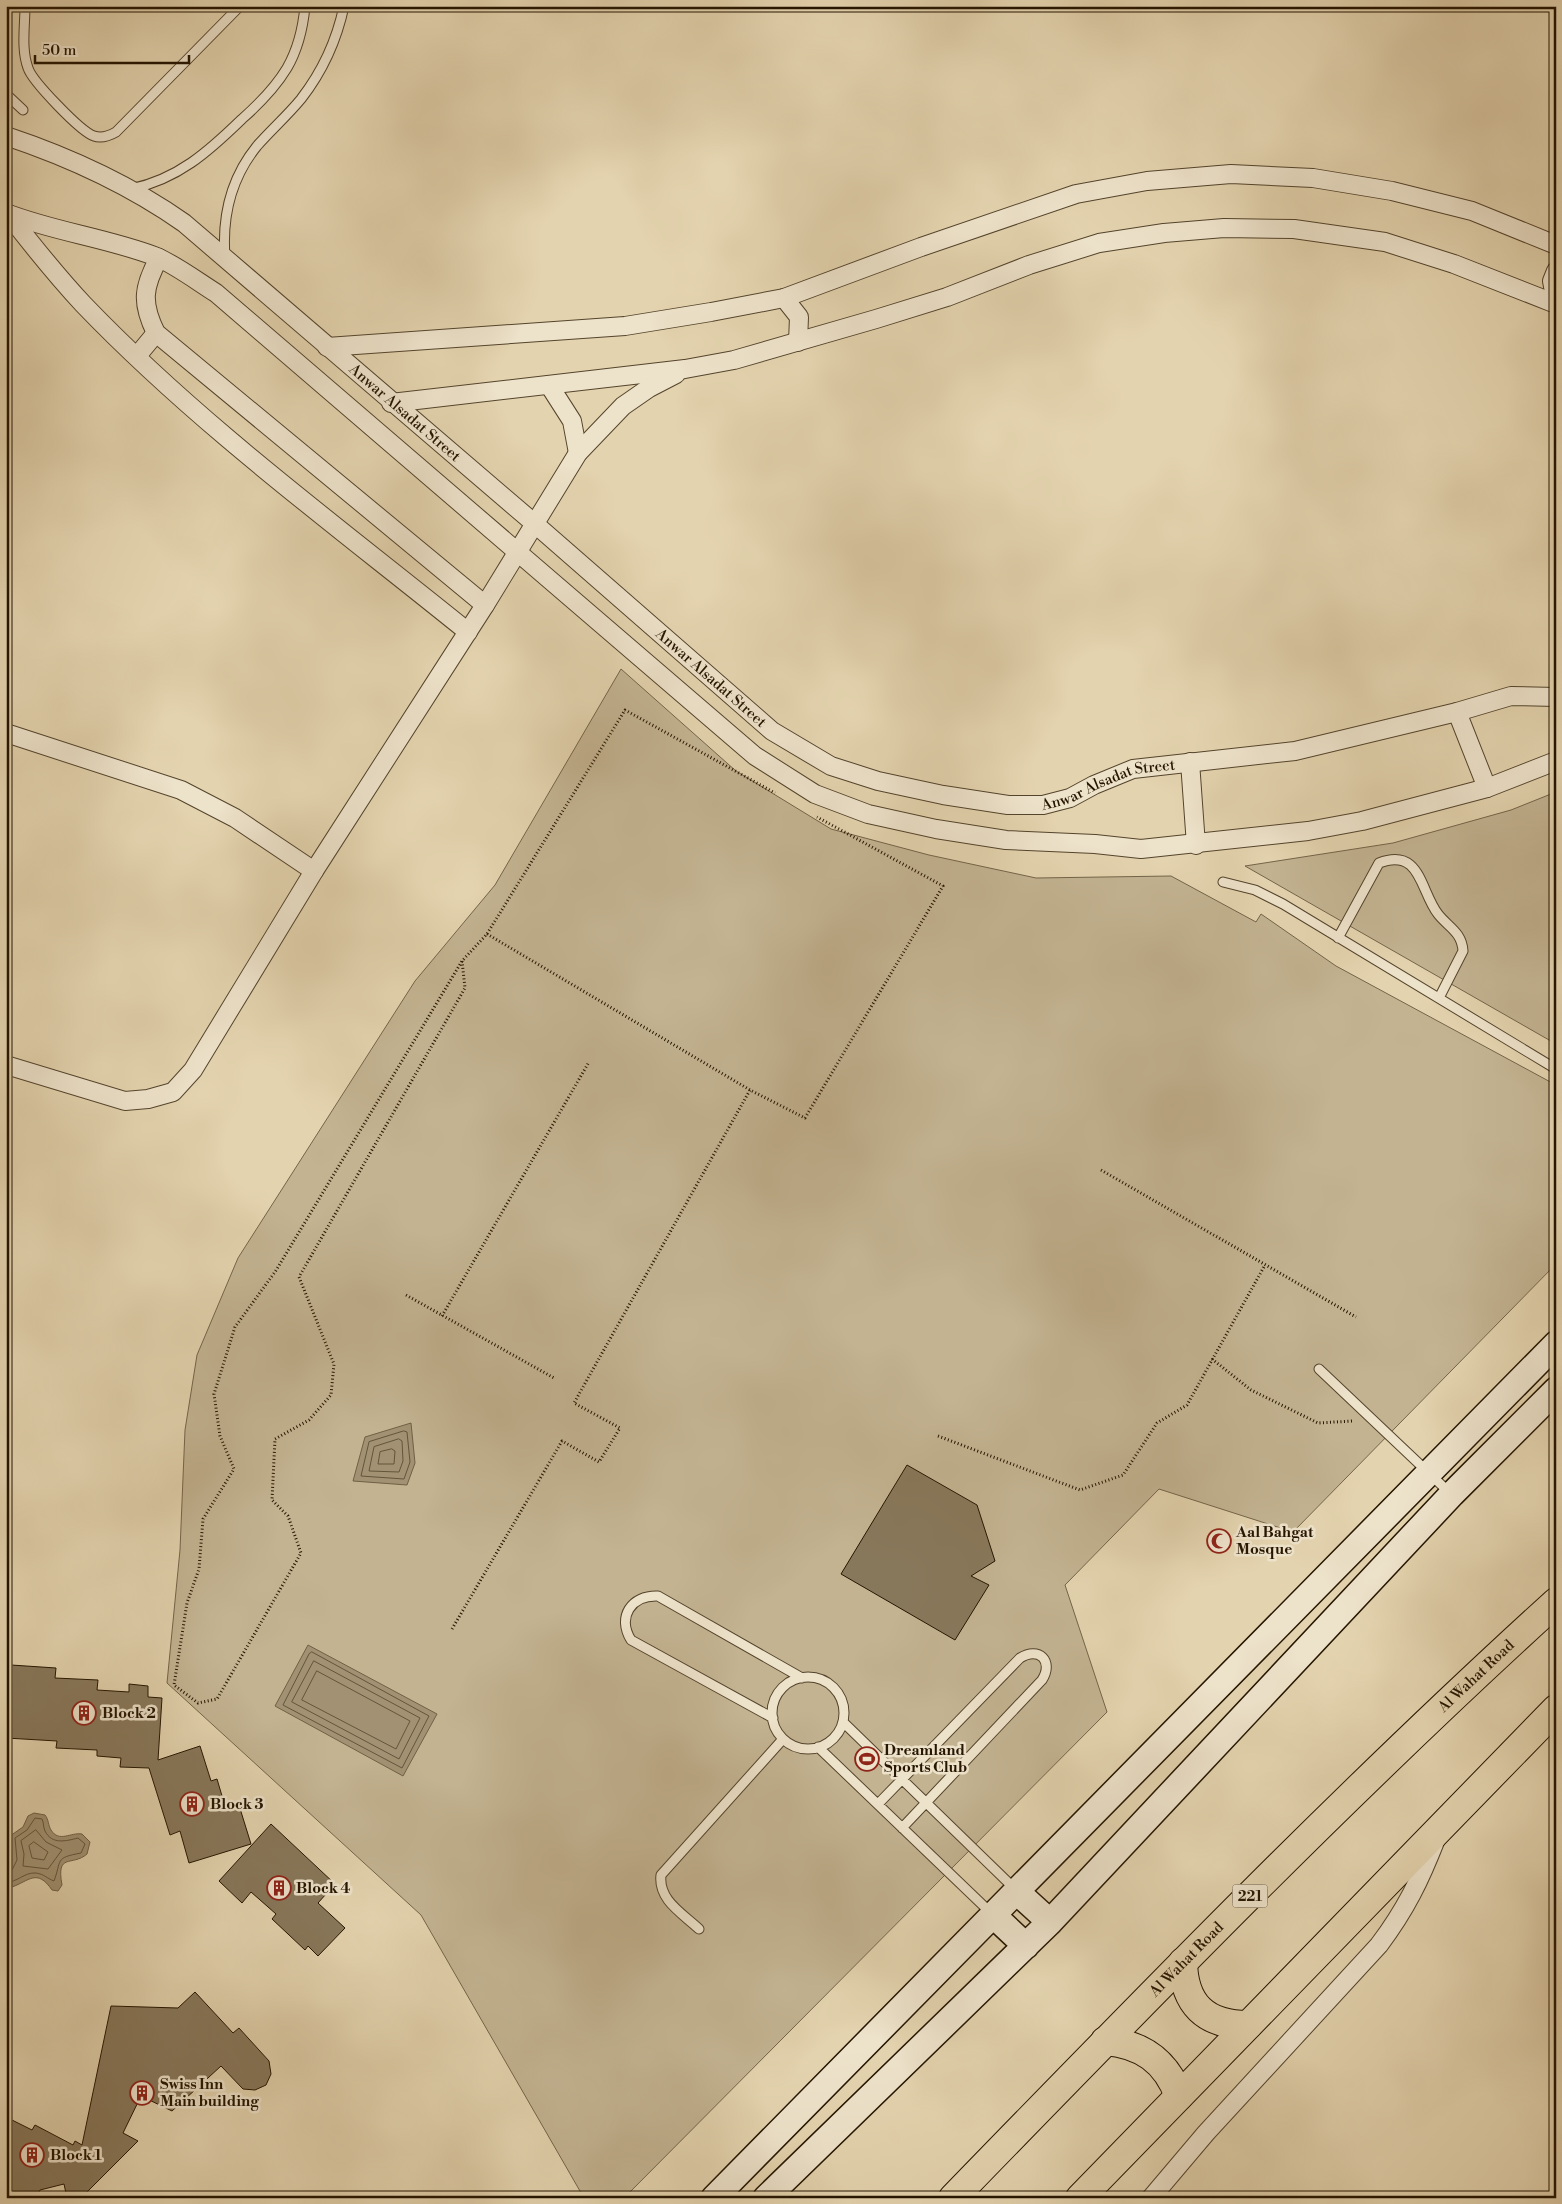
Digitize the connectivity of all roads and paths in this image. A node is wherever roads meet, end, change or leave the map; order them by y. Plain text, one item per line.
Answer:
1 (9, 6) edge
2 (25, 6) edge
3 (240, 6) edge
4 (305, 6) edge
5 (344, 6) edge
6 (6, 9) edge
7 (6, 94) edge
8 (23, 110) dead end
9 (6, 136) edge
10 (130, 189) junction
11 (7, 214) edge
12 (1556, 245) edge
13 (225, 257) junction
14 (159, 258) junction
15 (1556, 271) edge
16 (784, 298) junction
17 (1556, 304) edge
18 (156, 333) junction
19 (798, 342) junction
20 (327, 348) junction
21 (137, 356) junction
22 (686, 369) junction
23 (549, 385) junction
24 (392, 403) junction
25 (578, 453) junction
26 (536, 524) junction
27 (518, 552) junction
28 (485, 605) junction
29 (468, 632) junction
30 (1556, 697) edge
31 (1456, 712) junction
32 (6, 733) edge
33 (1190, 762) junction
34 (1556, 762) edge
35 (1487, 788) junction
36 (780, 796) dead end
37 (814, 815) dead end
38 (1196, 845) junction
39 (314, 871) junction
40 (1223, 882) dead end
41 (487, 934) junction
42 (1338, 938) junction
43 (462, 961) junction
44 (1438, 998) junction
45 (589, 1062) dead end
46 (6, 1065) edge
47 (1556, 1069) edge
48 (750, 1090) junction
49 (1101, 1170) dead end
50 (1265, 1265) junction
51 (406, 1295) dead end
52 (442, 1316) junction
53 (1356, 1317) dead end
54 (1556, 1344) edge
55 (1212, 1359) junction
56 (1319, 1369) dead end
57 (554, 1378) dead end
58 (1556, 1390) edge
59 (1378, 1425) junction
60 (938, 1436) dead end
61 (1429, 1472) junction
62 (1452, 1494) junction
63 (1556, 1602) edge
64 (452, 1629) dead end
65 (802, 1678) junction
66 (1556, 1709) edge
67 (773, 1718) junction
68 (843, 1722) junction
69 (783, 1739) junction
70 (818, 1747) junction
71 (902, 1779) junction
72 (926, 1802) junction
73 (878, 1804) junction
74 (1441, 1827) junction
75 (902, 1828) junction
76 (1016, 1891) junction
77 (993, 1915) junction
78 (1050, 1922) junction
79 (699, 1928) dead end
80 (1026, 1946) junction
81 (1183, 1962) junction
82 (1248, 2025) junction
83 (1105, 2041) junction
84 (1179, 2096) junction
85 (714, 2198) edge
86 (766, 2198) edge
87 (953, 2198) edge
88 (1080, 2198) edge
89 (1151, 2198) edge

1 - 6 lane
2 - 3 lane
4 - 10 lane
5 - 13 lane
7 - 8 lane
9 - 10 street, Anwar Alsadat Street
10 - 13 street, Anwar Alsadat Street
11 - 14 street, Anwar Alsadat Street
11 - 21 street
12 - 16 street
13 - 20 street, Anwar Alsadat Street
14 - 18 street
14 - 27 street, Anwar Alsadat Street
15 - 17 street
16 - 19 street
16 - 20 street
17 - 19 street
18 - 21 street
18 - 28 street
19 - 22 street
20 - 24 street, Anwar Alsadat Street
21 - 29 street
22 - 23 street
22 - 25 street
23 - 24 street
23 - 25 street
24 - 26 street, Anwar Alsadat Street
25 - 26 street
26 - 27 street
26 - 33 street, Anwar Alsadat Street
27 - 28 street
27 - 38 street, Anwar Alsadat Street
28 - 29 street
29 - 39 street
30 - 31 street, Anwar Alsadat Street
31 - 33 street, Anwar Alsadat Street
31 - 35 street
32 - 39 street
33 - 38 street
34 - 35 street, Anwar Alsadat Street
35 - 38 street, Anwar Alsadat Street
36 - 41 path
37 - 48 path
39 - 46 street
40 - 42 lane
41 - 43 path
41 - 48 path
42 - 44 lane
42 - 44 lane
43 - 43 path
44 - 47 lane
45 - 52 path
48 - 64 path
49 - 50 path
50 - 53 path
50 - 55 path
51 - 52 path
52 - 57 path
54 - 61 street
55 - 59 path
55 - 60 path
56 - 59 lane
58 - 62 street
59 - 61 lane
61 - 62 lane
61 - 76 street
62 - 78 street
63 - 81 highway, Al Wahat Road / 221
65 - 67 lane
65 - 67 lane
65 - 68 lane
66 - 74 highway
67 - 69 lane
68 - 70 lane
68 - 71 lane
69 - 70 lane
69 - 79 lane
70 - 73 lane
71 - 72 lane
71 - 72 lane
71 - 73 lane
72 - 75 lane
72 - 76 lane
73 - 75 lane
74 - 82 highway
74 - 89 street
75 - 77 lane
76 - 77 street
76 - 78 street
77 - 80 street
77 - 85 street
78 - 80 street
80 - 86 street
81 - 82 highway
81 - 83 highway, Al Wahat Road / 221
82 - 84 highway
83 - 84 highway
83 - 87 highway, Al Wahat Road / 221
84 - 88 highway

